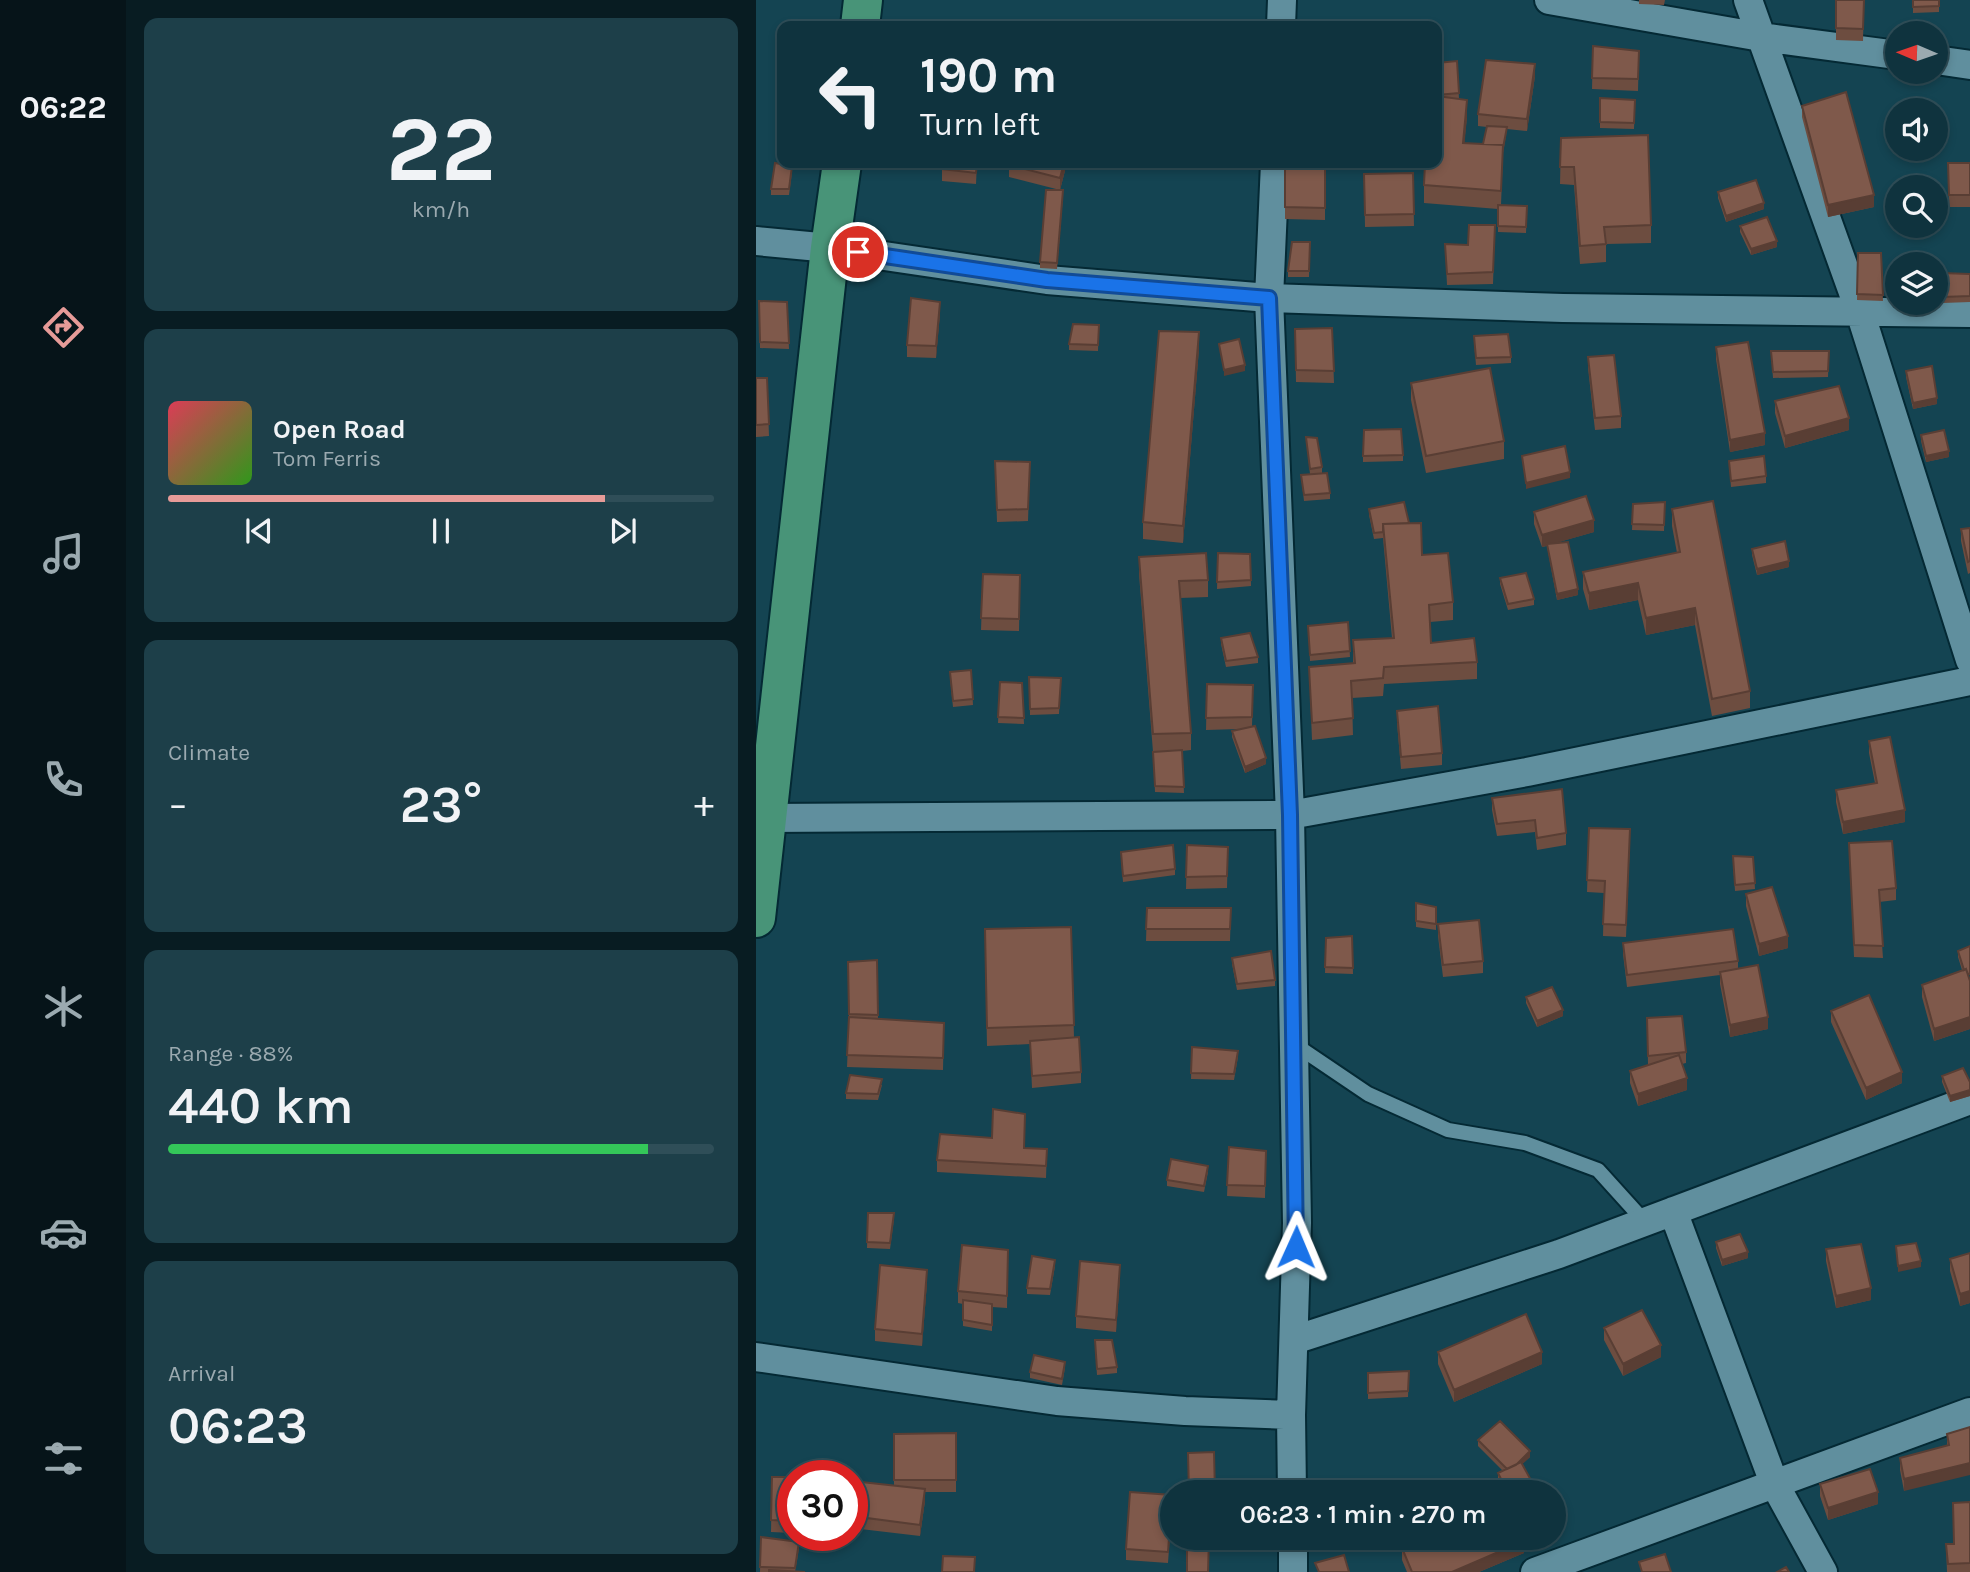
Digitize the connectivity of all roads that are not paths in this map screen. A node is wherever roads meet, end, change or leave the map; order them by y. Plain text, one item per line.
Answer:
1 (863, 0) edge
2 (1282, 0) edge
3 (1549, 0) edge
4 (1748, 0) edge
5 (861, 21) edge
6 (1281, 21) edge
7 (1761, 37) junction
8 (1885, 53) edge
9 (1948, 62) edge
10 (1970, 65) edge
11 (841, 168) edge
12 (1275, 168) edge
13 (756, 241) edge
14 (830, 248) junction
15 (1269, 298) junction
16 (1860, 312) junction
17 (1970, 313) edge
18 (1970, 660) edge
19 (1970, 681) edge
20 (1290, 815) junction
21 (766, 818) junction
22 (756, 918) edge
23 (1294, 1044) junction
24 (1970, 1100) edge
25 (1673, 1212) junction
26 (1645, 1222) junction
27 (1294, 1340) junction
28 (756, 1357) edge
29 (1970, 1412) edge
30 (1291, 1415) junction
31 (1292, 1480) edge
32 (1774, 1483) junction
33 (1293, 1550) edge
34 (1293, 1572) edge
35 (1535, 1572) edge
36 (1823, 1572) edge

1 - 5 highway
2 - 6 street
3 - 7 street
4 - 7 street
7 - 8 street
7 - 16 street
9 - 10 street
11 - 14 highway
12 - 15 street
13 - 14 street
14 - 15 street
14 - 21 highway
15 - 16 street
15 - 20 street
16 - 17 street
16 - 18 street
19 - 20 street
20 - 21 street
20 - 23 street
21 - 22 highway
23 - 26 lane
23 - 27 street
24 - 25 street
25 - 26 street
25 - 32 street
26 - 27 street
27 - 30 street
28 - 30 street
29 - 32 street
30 - 31 street
32 - 35 street
32 - 36 street
33 - 34 street

